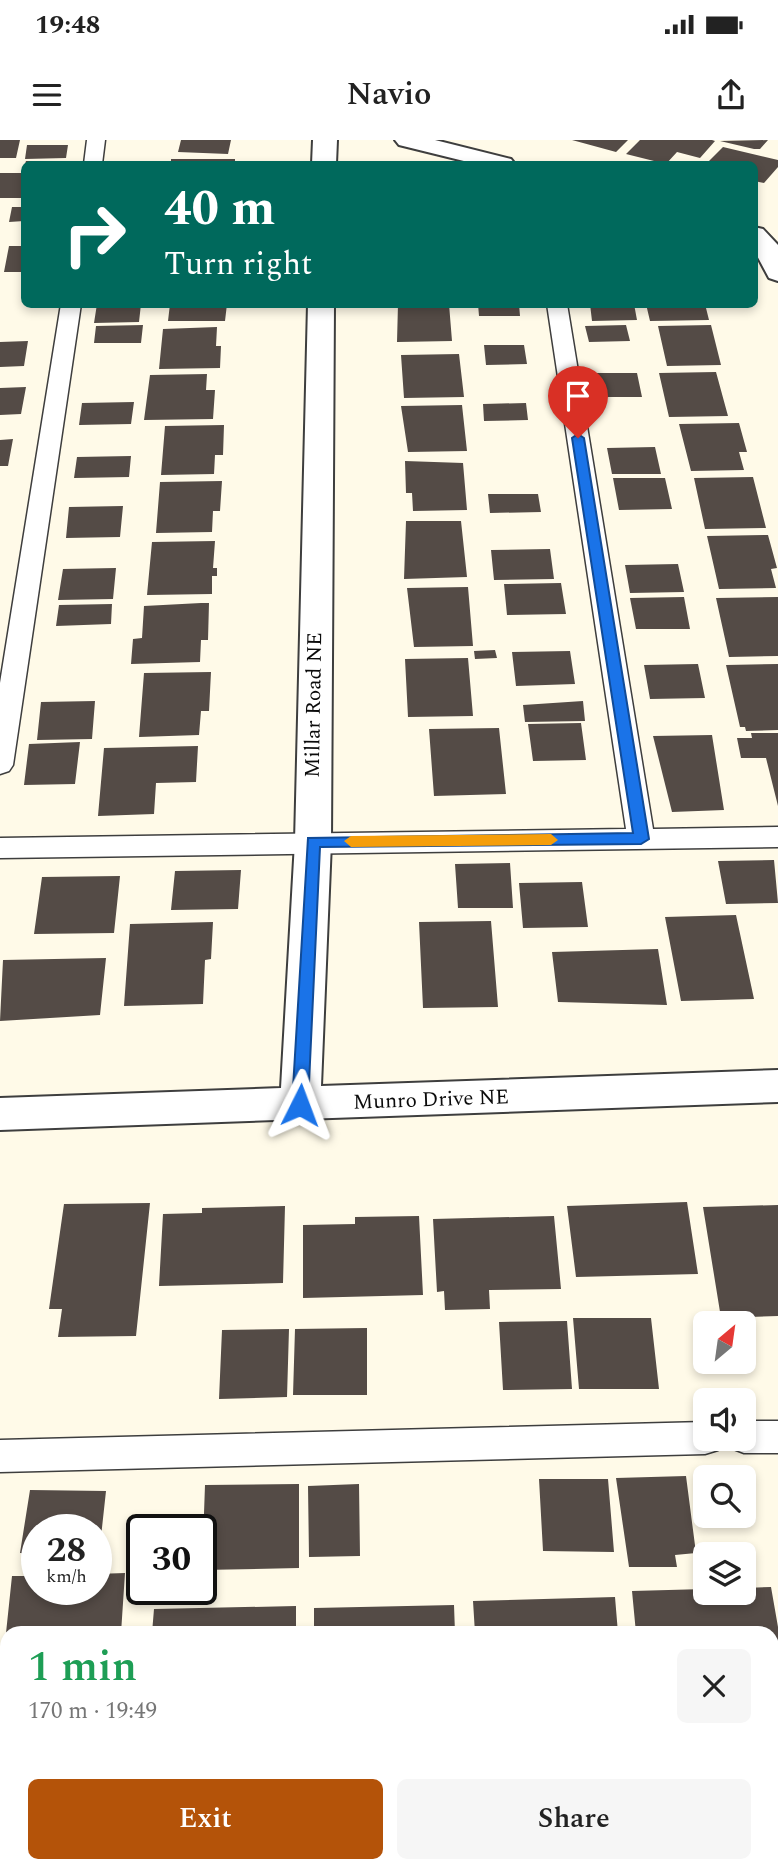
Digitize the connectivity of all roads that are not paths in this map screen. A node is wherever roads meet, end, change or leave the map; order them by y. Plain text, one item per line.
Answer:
1 (96, 140) edge
2 (325, 140) edge
3 (407, 140) edge
4 (93, 161) edge
5 (324, 161) edge
6 (491, 161) edge
7 (758, 238) edge
8 (778, 273) edge
9 (70, 308) edge
10 (321, 308) edge
11 (558, 308) edge
12 (0, 765) edge
13 (778, 837) edge
14 (641, 839) junction
15 (313, 842) junction
16 (0, 848) edge
17 (778, 1086) edge
18 (300, 1105) junction
19 (0, 1114) edge
20 (756, 1437) edge
21 (778, 1437) edge
22 (693, 1438) edge
23 (0, 1456) edge

1 - 4 lane
2 - 5 street
3 - 6 street
7 - 8 street
9 - 12 lane
10 - 15 street, Millar Road NE
11 - 14 lane
13 - 14 lane
14 - 15 lane
15 - 16 lane
15 - 18 street, Millar Road NE
17 - 18 street, Munro Drive NE
18 - 19 street, Munro Drive NE
20 - 21 lane
22 - 23 lane

